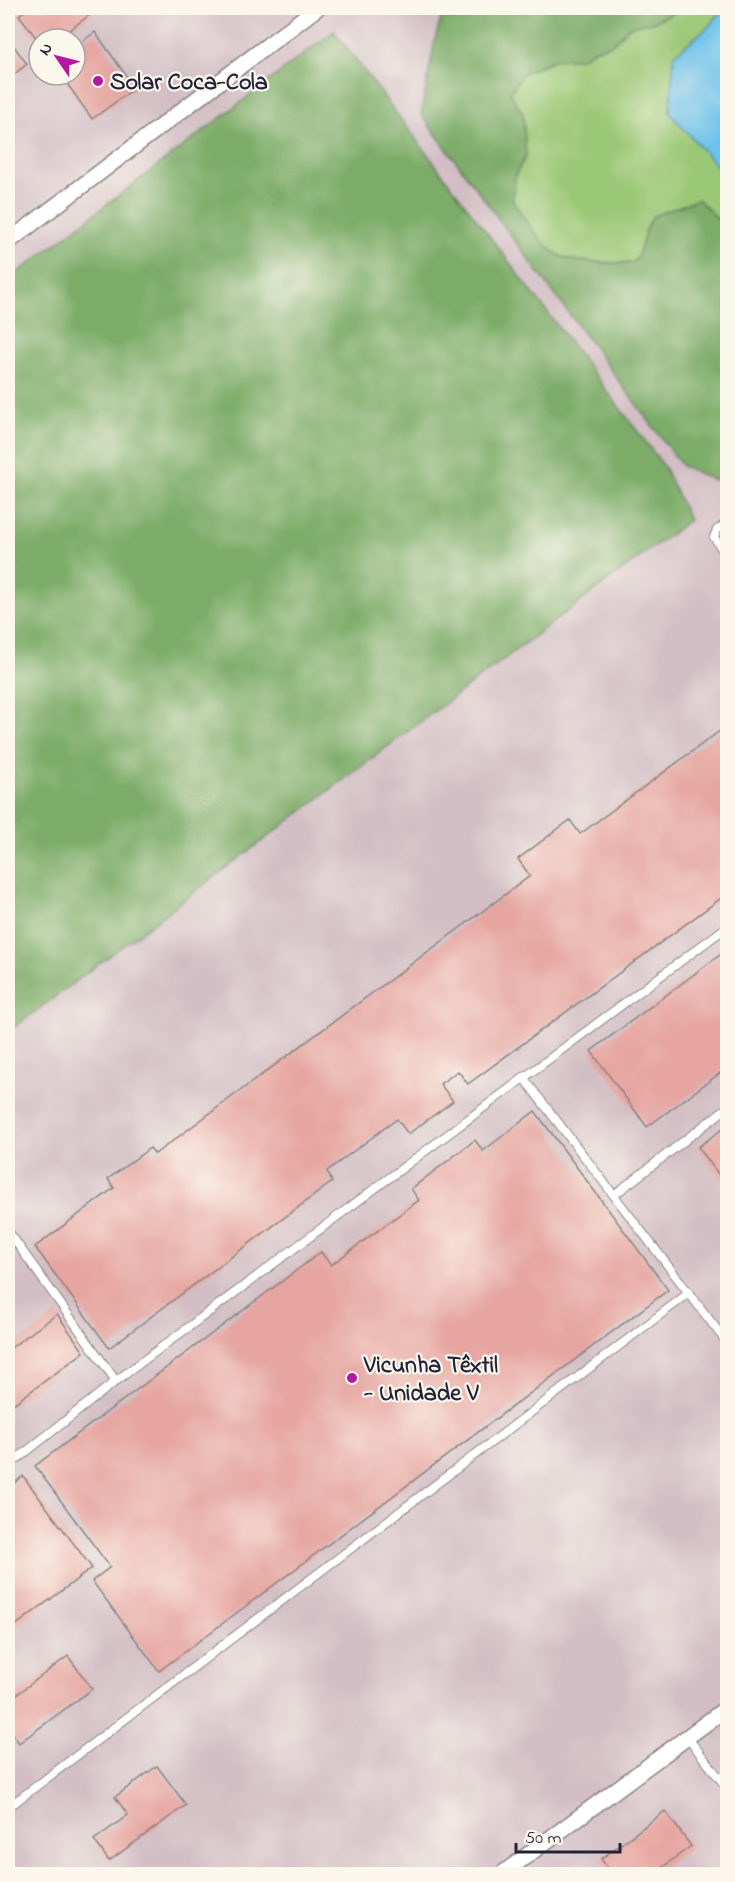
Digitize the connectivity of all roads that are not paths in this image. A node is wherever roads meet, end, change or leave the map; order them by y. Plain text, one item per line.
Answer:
1 (317, 8) edge
2 (8, 242) edge
3 (728, 522) edge
4 (728, 558) edge
5 (728, 926) edge
6 (523, 1077) junction
7 (728, 1107) edge
8 (614, 1195) junction
9 (8, 1231) edge
10 (689, 1293) junction
11 (728, 1344) edge
12 (116, 1381) junction
13 (8, 1466) edge
14 (728, 1707) edge
15 (687, 1737) junction
16 (728, 1789) edge
17 (8, 1804) edge
18 (502, 1875) edge

1 - 2 street
3 - 4 lane
5 - 6 lane
6 - 8 lane
6 - 12 lane
7 - 8 lane
8 - 10 lane
9 - 12 lane
10 - 11 lane
10 - 17 lane
12 - 13 lane
14 - 15 street
15 - 16 lane
15 - 18 street

